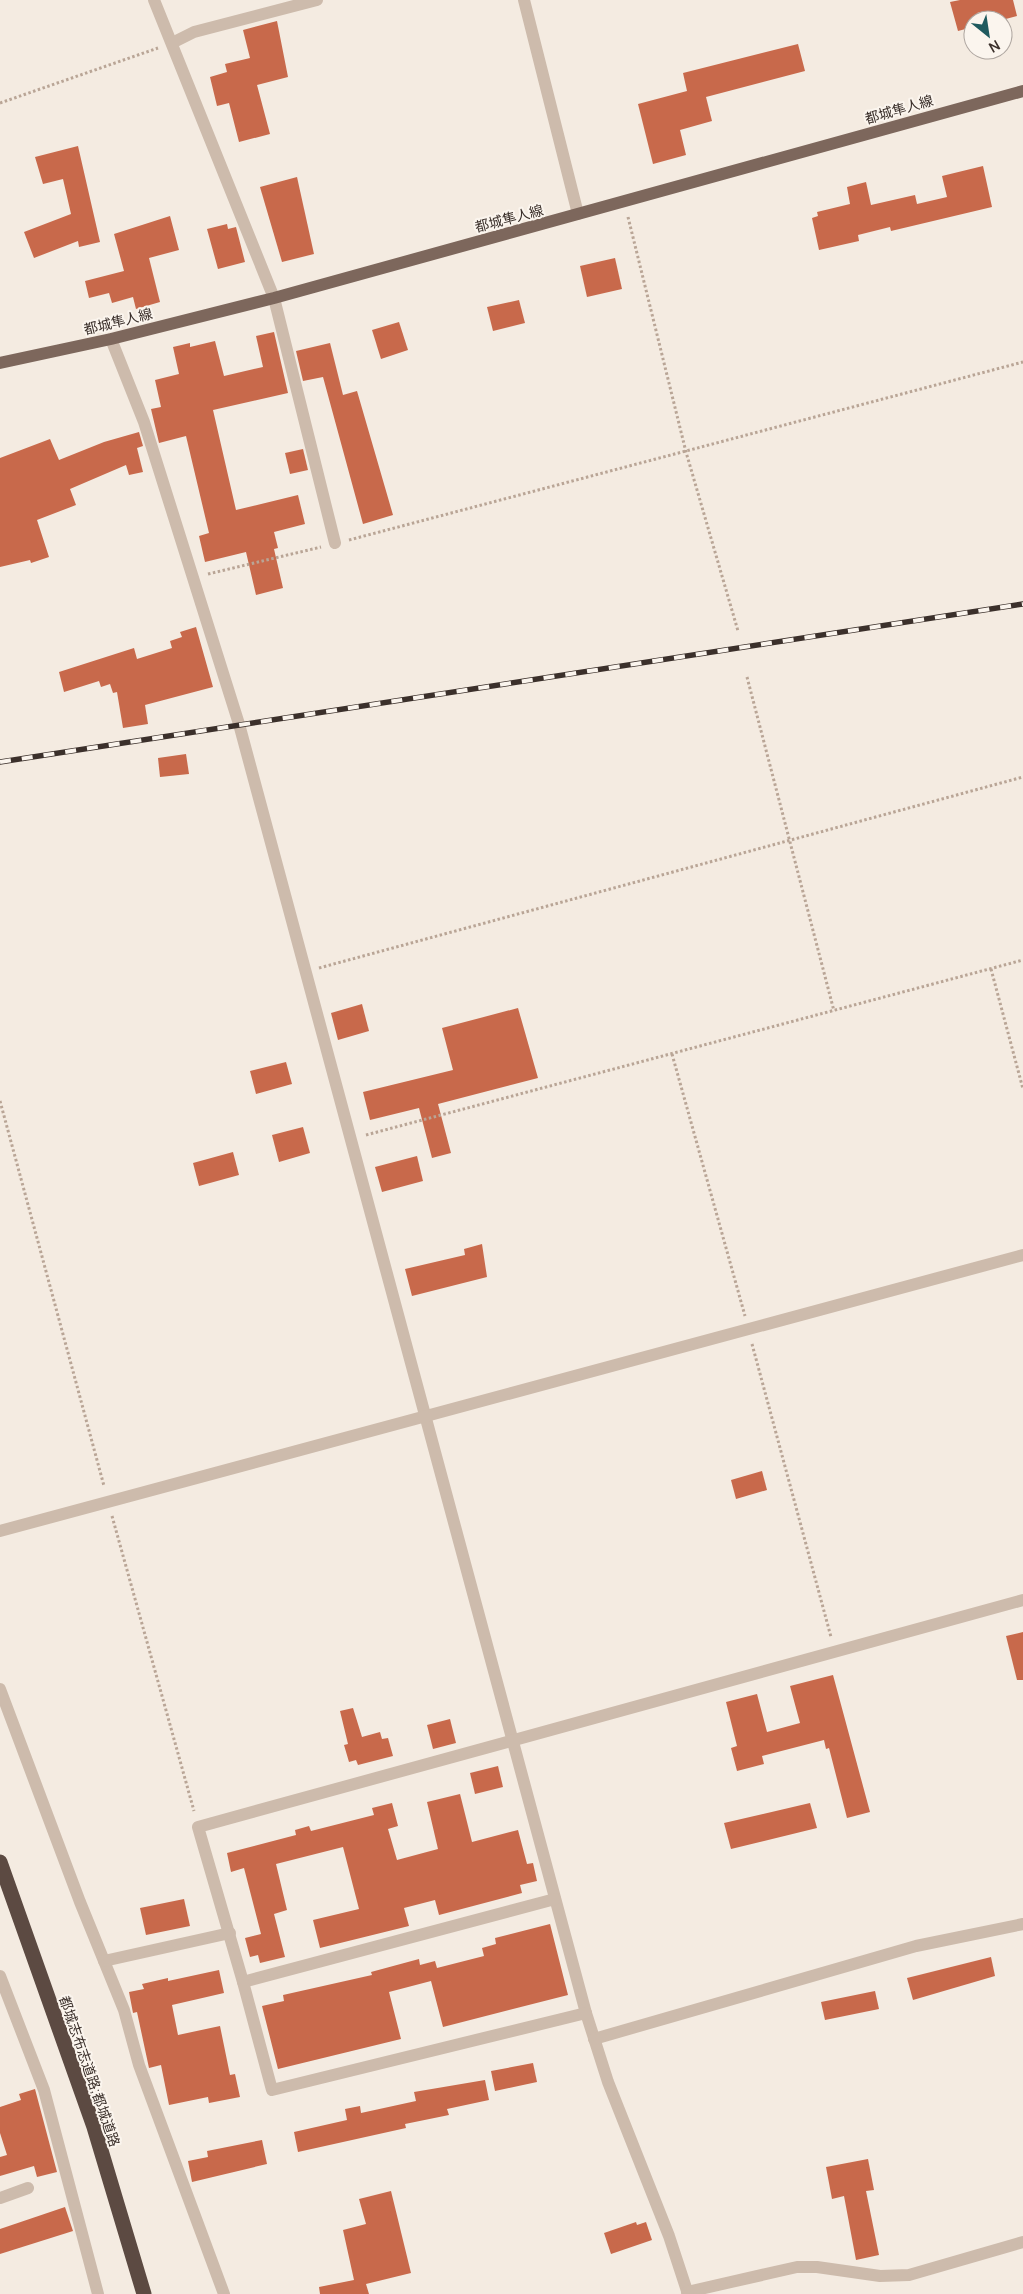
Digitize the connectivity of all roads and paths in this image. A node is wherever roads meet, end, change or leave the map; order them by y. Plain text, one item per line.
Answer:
1 (154, 0) edge
2 (317, 0) edge
3 (524, 0) edge
4 (172, 43) junction
5 (1023, 91) edge
6 (0, 103) edge
7 (624, 202) junction
8 (578, 214) junction
9 (274, 298) junction
10 (110, 339) junction
11 (1023, 362) edge
12 (0, 363) edge
13 (686, 452) junction
14 (335, 543) junction
15 (194, 578) junction
16 (738, 631) dead end
17 (747, 677) dead end
18 (1023, 778) edge
19 (789, 839) junction
20 (1023, 960) edge
21 (991, 969) junction
22 (306, 971) junction
23 (834, 1011) junction
24 (672, 1054) junction
25 (1023, 1090) edge
26 (0, 1101) edge
27 (351, 1139) junction
28 (1023, 1255) edge
29 (748, 1328) junction
30 (427, 1416) junction
31 (108, 1504) junction
32 (0, 1531) edge
33 (1023, 1600) edge
34 (835, 1652) junction
35 (0, 1689) edge
36 (513, 1741) junction
37 (198, 1827) junction
38 (0, 1862) edge
39 (555, 1899) junction
40 (1023, 1924) edge
41 (230, 1933) junction
42 (104, 1961) junction
43 (243, 1982) junction
44 (1, 1983) edge
45 (586, 2013) junction
46 (594, 2038) junction
47 (28, 2188) dead end
48 (0, 2198) edge
49 (1023, 2242) edge
50 (687, 2293) edge
51 (98, 2294) edge
52 (144, 2294) edge
53 (224, 2294) edge

1 - 4 street
2 - 4 street
3 - 8 street
4 - 6 path
4 - 9 street
5 - 7 main road, 都城隼人線
7 - 8 main road, 都城隼人線
7 - 13 path
8 - 9 main road, 都城隼人線
9 - 10 main road, 都城隼人線
9 - 14 street
10 - 12 main road, 都城隼人線
10 - 15 street
11 - 13 path
13 - 14 path
13 - 16 path
14 - 15 path
15 - 22 street
17 - 19 path
18 - 19 path
19 - 22 path
19 - 23 path
20 - 21 path
21 - 23 path
21 - 25 path
22 - 27 street
23 - 24 path
24 - 27 path
24 - 29 path
26 - 31 path
27 - 30 street
28 - 29 street
29 - 30 street
29 - 34 path
30 - 31 street
30 - 36 street
31 - 32 street
31 - 37 path
33 - 34 street
34 - 36 street
35 - 42 street
36 - 37 street
36 - 39 street
37 - 41 street
38 - 52 highway, 都城志布志道路;都城道路
39 - 43 street
39 - 45 street
40 - 46 street
41 - 42 street
41 - 43 street
42 - 53 street
43 - 45 street
44 - 51 street
45 - 46 street
46 - 50 street
47 - 48 street
49 - 50 street

